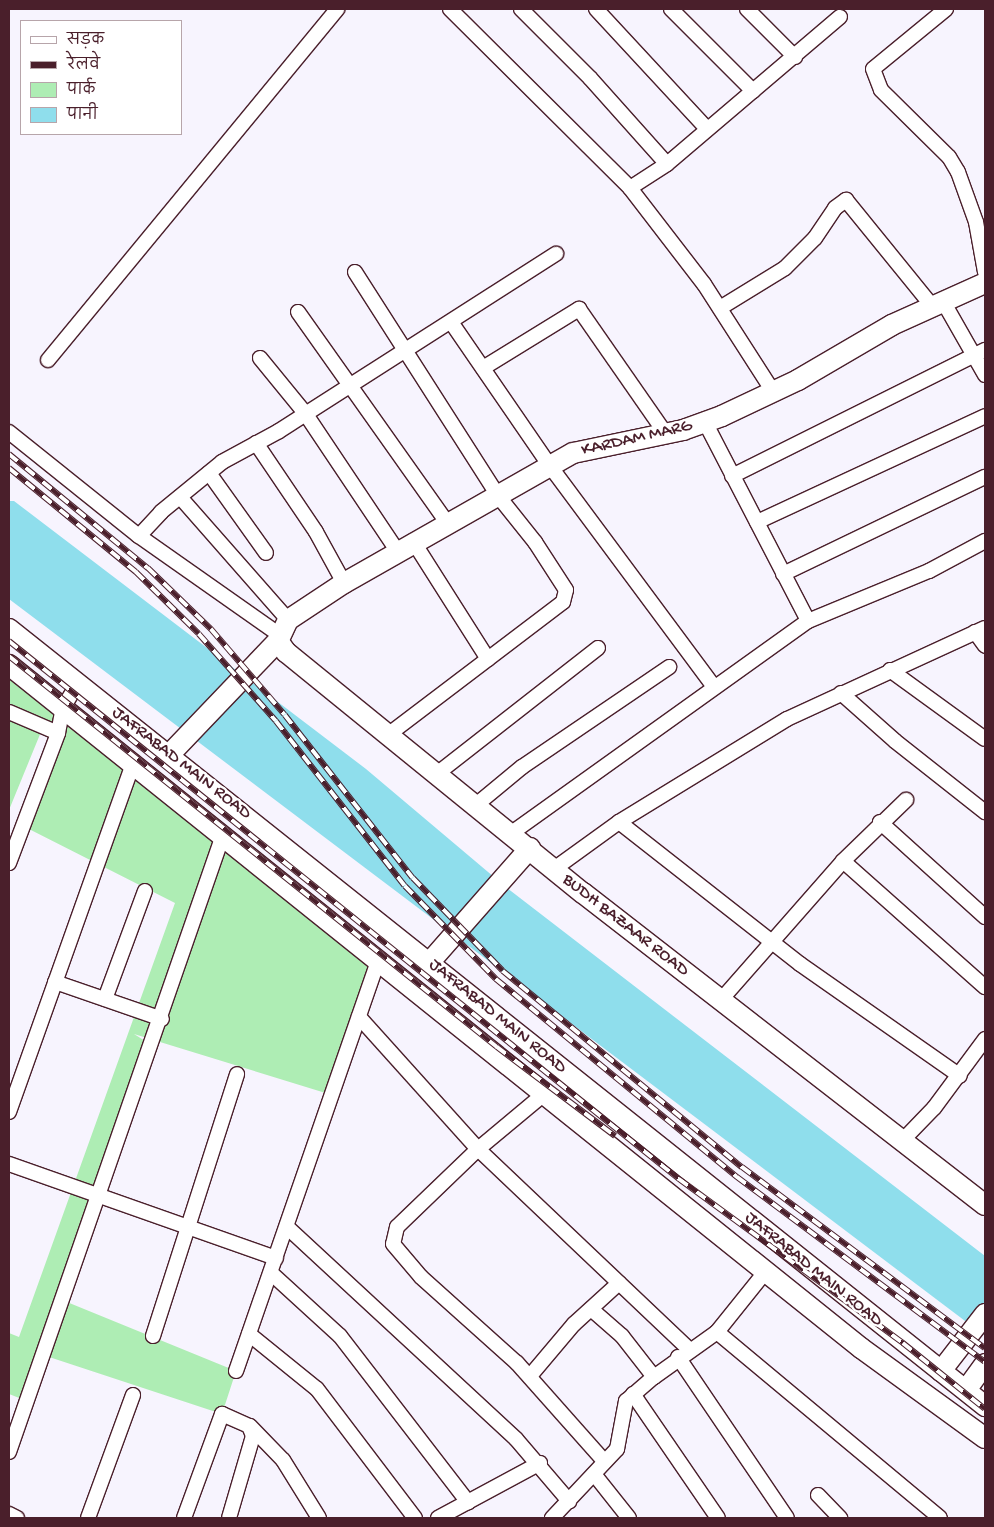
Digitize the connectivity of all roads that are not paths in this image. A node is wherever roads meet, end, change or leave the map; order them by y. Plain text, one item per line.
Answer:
1 (337, 9) edge
2 (450, 9) edge
3 (521, 9) edge
4 (596, 9) edge
5 (671, 9) edge
6 (747, 9) edge
7 (946, 9) edge
8 (840, 17) dead end
9 (795, 57) junction
10 (753, 91) junction
11 (707, 129) junction
12 (667, 164) junction
13 (630, 188) junction
14 (556, 254) dead end
15 (355, 272) dead end
16 (985, 272) edge
17 (985, 283) edge
18 (939, 305) junction
19 (720, 308) junction
20 (298, 312) dead end
21 (451, 322) junction
22 (403, 351) junction
23 (979, 352) edge
24 (260, 358) dead end
25 (48, 360) dead end
26 (483, 368) junction
27 (985, 375) edge
28 (351, 383) junction
29 (772, 390) junction
30 (305, 413) junction
31 (985, 416) edge
32 (705, 422) junction
33 (9, 432) edge
34 (666, 434) junction
35 (256, 443) junction
36 (550, 466) junction
37 (209, 473) junction
38 (732, 476) junction
39 (985, 477) edge
40 (180, 497) junction
41 (499, 497) junction
42 (757, 522) junction
43 (448, 524) junction
44 (139, 536) junction
45 (985, 541) edge
46 (405, 546) junction
47 (266, 553) dead end
48 (782, 574) junction
49 (344, 583) junction
50 (808, 621) junction
51 (9, 629) edge
52 (980, 630) edge
53 (282, 632) junction
54 (985, 646) edge
55 (598, 648) dead end
56 (488, 659) junction
57 (9, 665) edge
58 (669, 667) dead end
59 (890, 670) junction
60 (78, 683) junction
61 (714, 687) junction
62 (841, 693) junction
63 (63, 708) junction
64 (9, 712) edge
65 (58, 733) junction
66 (388, 734) junction
67 (985, 739) edge
68 (169, 755) junction
69 (132, 763) junction
70 (438, 773) junction
71 (906, 800) dead end
72 (476, 805) junction
73 (985, 812) edge
74 (619, 822) junction
75 (880, 822) junction
76 (513, 832) junction
77 (223, 835) junction
78 (530, 848) junction
79 (843, 861) junction
80 (9, 863) edge
81 (554, 869) junction
82 (145, 891) dead end
83 (985, 917) edge
84 (772, 942) junction
85 (378, 960) junction
86 (429, 962) junction
87 (55, 982) junction
88 (985, 987) edge
89 (104, 999) junction
90 (720, 1001) junction
91 (359, 1017) junction
92 (162, 1019) junction
93 (985, 1040) edge
94 (237, 1074) dead end
95 (960, 1076) junction
96 (544, 1094) junction
97 (9, 1112) edge
98 (902, 1140) junction
99 (478, 1149) junction
100 (9, 1164) edge
101 (100, 1195) junction
102 (985, 1205) edge
103 (187, 1226) junction
104 (287, 1227) junction
105 (276, 1258) junction
106 (766, 1271) junction
107 (271, 1273) junction
108 (619, 1283) junction
109 (591, 1309) junction
110 (985, 1314) edge
111 (717, 1332) junction
112 (249, 1334) junction
113 (152, 1336) dead end
114 (684, 1353) junction
115 (985, 1364) edge
116 (941, 1371) junction
117 (236, 1372) dead end
118 (530, 1376) junction
119 (654, 1378) junction
120 (966, 1390) junction
121 (633, 1394) junction
122 (133, 1395) dead end
123 (985, 1406) edge
124 (249, 1426) junction
125 (985, 1438) edge
126 (9, 1452) edge
127 (605, 1462) junction
128 (540, 1463) junction
129 (594, 1474) junction
130 (818, 1496) dead end
131 (569, 1501) junction
132 (468, 1502) junction
133 (9, 1514) edge
134 (232, 1515) edge
135 (17, 1518) edge
136 (88, 1518) edge
137 (184, 1518) edge
138 (319, 1518) edge
139 (415, 1518) edge
140 (438, 1518) edge
141 (552, 1518) edge
142 (630, 1518) edge
143 (718, 1518) edge
144 (787, 1518) edge
145 (840, 1518) edge
146 (940, 1518) edge

1 - 25 street
2 - 13 street
3 - 12 street
4 - 11 street
5 - 10 street
6 - 9 street
7 - 16 street
8 - 9 street
9 - 10 street
10 - 11 street
11 - 12 street
12 - 13 street
13 - 19 street
14 - 21 street
15 - 22 street
17 - 18 main road, KARDAM MARG
18 - 19 street
18 - 23 street
18 - 29 main road, KARDAM MARG
19 - 29 street
20 - 28 street
21 - 22 street
21 - 26 street
22 - 28 street
22 - 41 street
23 - 27 street
23 - 38 street
24 - 30 street
26 - 34 street
26 - 36 street
28 - 30 street
28 - 43 street
29 - 32 main road, KARDAM MARG
30 - 35 street
30 - 46 street
31 - 42 street
32 - 34 main road, KARDAM MARG
32 - 38 street
33 - 44 street
34 - 36 main road, KARDAM MARG
35 - 37 street
35 - 49 street
36 - 41 main road, KARDAM MARG
36 - 61 street
37 - 40 street
37 - 47 street
38 - 42 street
39 - 48 street
40 - 44 street
40 - 53 street
41 - 43 main road, KARDAM MARG
41 - 56 street
42 - 48 street
43 - 46 main road, KARDAM MARG
44 - 53 street
45 - 50 street
46 - 49 main road, KARDAM MARG
46 - 56 street
48 - 50 street
49 - 53 main road, KARDAM MARG
50 - 61 street
51 - 60 main road, JAFRABAD MAIN ROAD
52 - 54 street
52 - 59 street
53 - 66 main road, BUDH BAZAAR ROAD
53 - 68 main road, KARDAM MARG
55 - 70 street
56 - 66 street
57 - 63 main road, JAFRABAD MAIN ROAD
58 - 72 street
59 - 62 street
59 - 67 street
60 - 63 street
60 - 68 main road, JAFRABAD MAIN ROAD
61 - 76 street
62 - 73 street
62 - 74 street
63 - 65 street
63 - 69 main road, JAFRABAD MAIN ROAD
64 - 65 street
65 - 80 street
66 - 70 main road, BUDH BAZAAR ROAD
68 - 86 main road, JAFRABAD MAIN ROAD
69 - 77 main road, JAFRABAD MAIN ROAD
69 - 87 street
70 - 72 main road, BUDH BAZAAR ROAD
71 - 75 street
72 - 76 main road, BUDH BAZAAR ROAD
74 - 81 street
74 - 84 street
75 - 79 street
75 - 83 street
76 - 78 main road, BUDH BAZAAR ROAD
77 - 85 main road, JAFRABAD MAIN ROAD
77 - 92 street
78 - 81 main road, BUDH BAZAAR ROAD
78 - 86 main road
79 - 84 street
79 - 88 street
81 - 90 main road, BUDH BAZAAR ROAD
82 - 89 street
84 - 90 street
84 - 95 street
85 - 91 street
85 - 96 main road, JAFRABAD MAIN ROAD
86 - 116 main road, JAFRABAD MAIN ROAD
87 - 89 street
87 - 97 street
89 - 92 street
90 - 98 main road, BUDH BAZAAR ROAD
91 - 99 street
91 - 104 street
92 - 101 street
93 - 95 street
94 - 103 street
95 - 98 street
96 - 99 street
96 - 106 main road, JAFRABAD MAIN ROAD
98 - 102 main road, BUDH BAZAAR ROAD
99 - 108 street
99 - 118 street
100 - 101 street
101 - 103 street
101 - 126 street
103 - 105 street
103 - 113 street
104 - 105 street
104 - 128 street
105 - 107 street
106 - 111 street
106 - 125 main road, JAFRABAD MAIN ROAD
107 - 112 street
107 - 132 street
108 - 109 street
108 - 114 street
109 - 118 street
109 - 119 street
110 - 116 main road
111 - 114 street
111 - 146 street
112 - 117 street
112 - 139 street
114 - 119 street
114 - 144 street
115 - 120 main road
116 - 120 main road, JAFRABAD MAIN ROAD
118 - 127 street
119 - 121 street
120 - 123 main road, JAFRABAD MAIN ROAD
121 - 127 street
121 - 143 street
122 - 136 street
124 - 134 street
124 - 137 street
124 - 138 street
127 - 129 street
128 - 131 street
128 - 132 street
129 - 131 street
129 - 142 street
130 - 145 street
131 - 141 street
132 - 140 street
133 - 135 street

